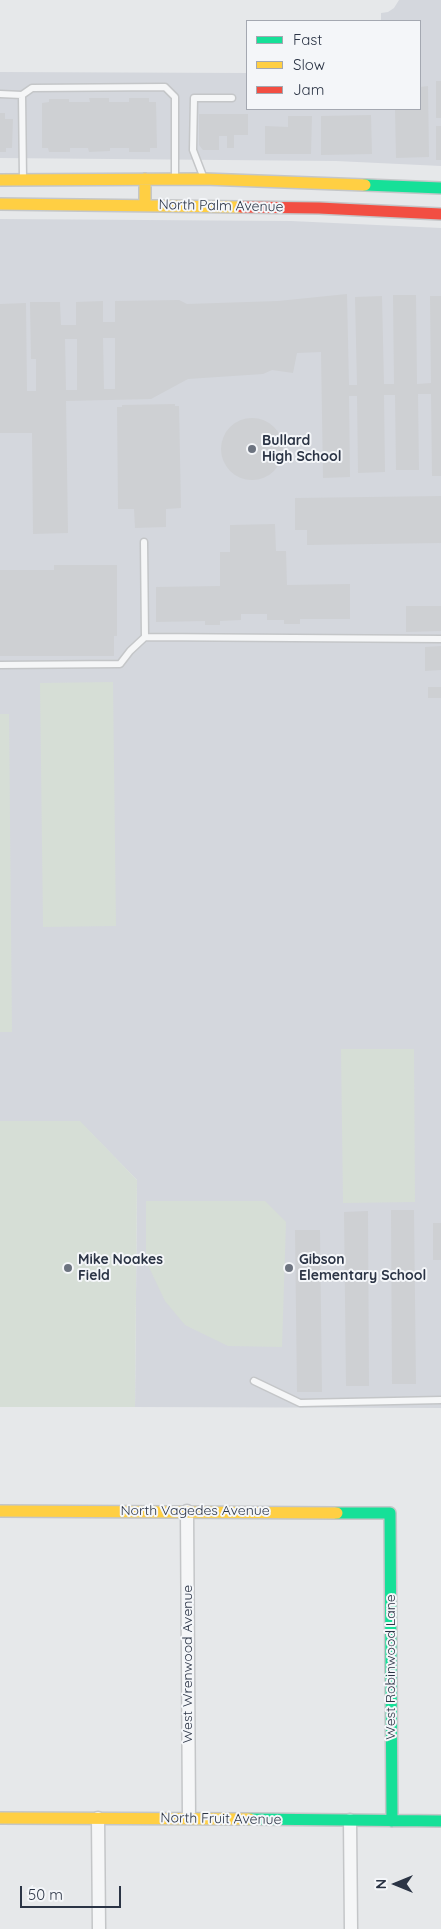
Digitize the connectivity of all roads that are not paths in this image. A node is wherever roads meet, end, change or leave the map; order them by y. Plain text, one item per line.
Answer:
1 (0, 94) edge
2 (22, 95) junction
3 (232, 98) dead end
4 (145, 179) junction
5 (204, 179) junction
6 (0, 180) edge
7 (23, 180) junction
8 (175, 180) junction
9 (441, 188) edge
10 (0, 204) edge
11 (145, 205) junction
12 (441, 214) edge
13 (144, 542) dead end
14 (145, 637) junction
15 (441, 640) edge
16 (0, 665) edge
17 (254, 1381) dead end
18 (441, 1400) edge
19 (0, 1511) edge
20 (187, 1511) junction
21 (390, 1513) joint
22 (0, 1818) edge
23 (98, 1818) junction
24 (189, 1818) junction
25 (350, 1820) junction
26 (392, 1821) junction
27 (441, 1821) edge
28 (99, 1929) edge
29 (351, 1929) edge

1 - 2 lane
2 - 7 lane
2 - 8 lane
3 - 5 lane
4 - 7 street, North Palm Avenue
4 - 8 street, North Palm Avenue
4 - 11 street
5 - 8 street, North Palm Avenue
5 - 9 street, North Palm Avenue
6 - 7 street, North Palm Avenue
10 - 11 street, North Palm Avenue
11 - 12 street, North Palm Avenue
13 - 14 lane
14 - 15 lane
14 - 16 lane
17 - 18 lane
19 - 20 street, North Vagedes Avenue
20 - 21 street, North Vagedes Avenue
20 - 24 street, West Wrenwood Avenue
21 - 26 street, West Robinwood Lane
22 - 23 street, North Fruit Avenue
23 - 24 street, North Fruit Avenue
23 - 28 street
24 - 25 street, North Fruit Avenue
25 - 26 street, North Fruit Avenue
25 - 29 street
26 - 27 street, North Fruit Avenue

